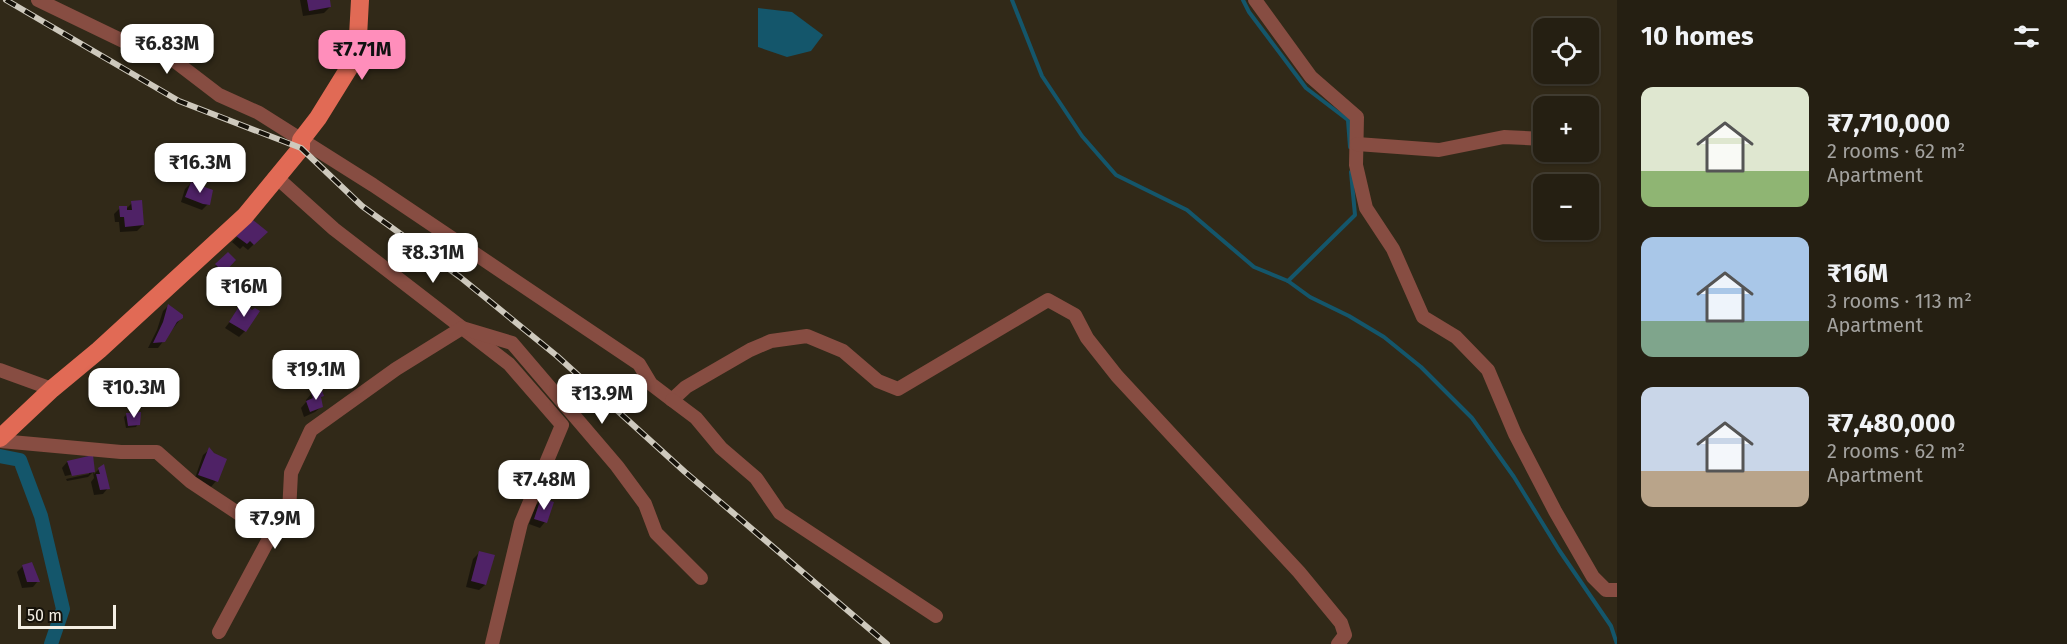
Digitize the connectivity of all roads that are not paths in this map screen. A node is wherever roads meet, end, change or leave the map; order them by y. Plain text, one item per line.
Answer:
1 (38, 0) edge
2 (360, 0) edge
3 (1254, 0) edge
4 (1533, 138) edge
5 (301, 140) junction
6 (1357, 144) junction
7 (274, 178) junction
8 (462, 327) junction
9 (0, 370) edge
10 (52, 389) junction
11 (672, 400) junction
12 (0, 440) edge
13 (271, 535) junction
14 (701, 578) dead end
15 (1617, 590) edge
16 (936, 616) dead end
17 (219, 632) dead end
18 (492, 644) edge
19 (1338, 644) edge

1 - 5 street
2 - 5 main road
3 - 6 street
4 - 6 street
5 - 7 main road
5 - 11 street
6 - 15 street
7 - 8 street
7 - 10 main road
8 - 13 street
8 - 14 street
8 - 18 street
9 - 10 street
10 - 12 main road
11 - 16 street
11 - 19 street
12 - 13 street
13 - 17 street

